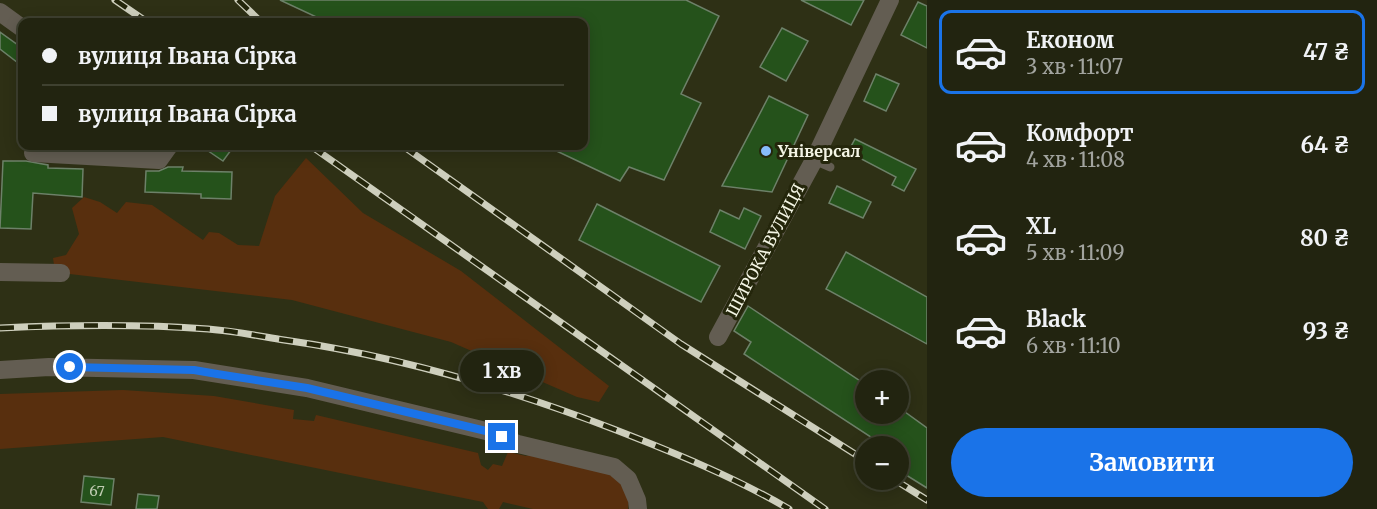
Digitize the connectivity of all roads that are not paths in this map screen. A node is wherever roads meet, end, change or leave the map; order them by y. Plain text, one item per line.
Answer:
1 (890, 0) edge
2 (0, 12) edge
3 (18, 25) edge
4 (166, 150) edge
5 (33, 153) dead end
6 (0, 272) edge
7 (61, 273) dead end
8 (718, 337) dead end
9 (0, 370) edge
10 (638, 509) edge

1 - 8 street, ШИРОКА ВУЛИЦЯ
2 - 3 street
4 - 5 street
6 - 7 street
9 - 10 street

